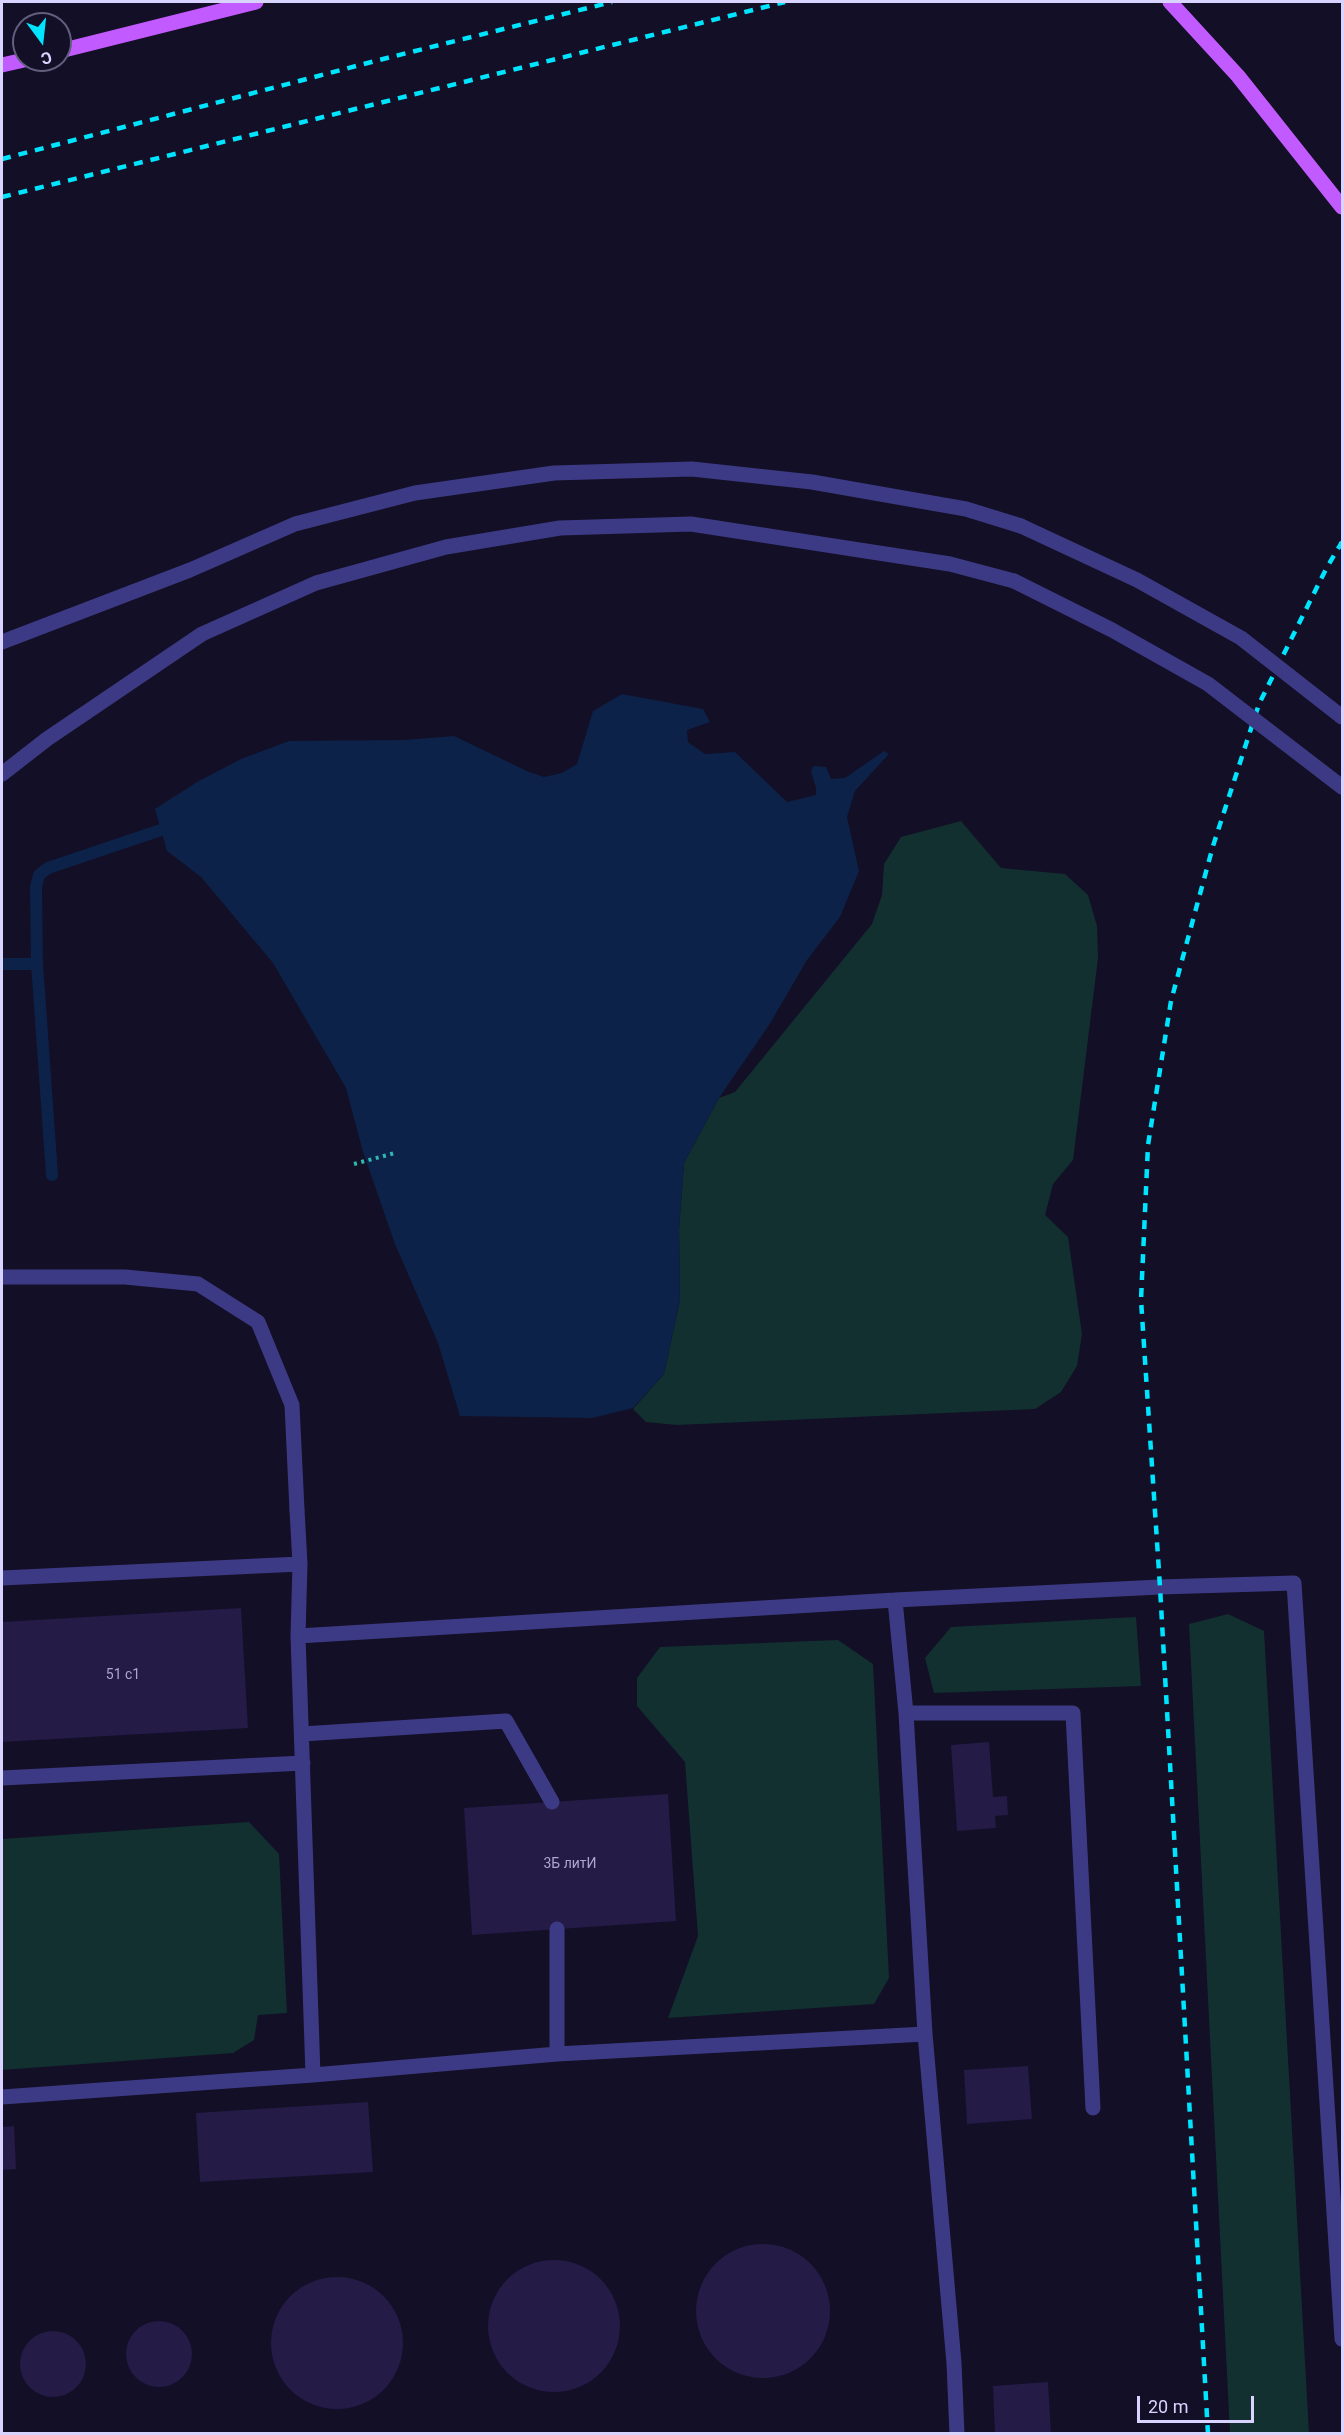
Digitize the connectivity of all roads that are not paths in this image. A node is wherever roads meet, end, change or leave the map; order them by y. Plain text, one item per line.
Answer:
1 (256, 2) edge
2 (1170, 2) edge
3 (72, 48) edge
4 (1342, 207) edge
5 (2, 642) edge
6 (1342, 717) edge
7 (2, 774) edge
8 (1342, 787) edge
9 (6, 1275) edge
10 (300, 1564) junction
11 (2, 1578) edge
12 (895, 1599) junction
13 (298, 1636) junction
14 (906, 1713) junction
15 (302, 1734) junction
16 (303, 1763) junction
17 (2, 1778) edge
18 (552, 1802) dead end
19 (557, 1929) dead end
20 (925, 2034) junction
21 (557, 2054) junction
22 (314, 2075) junction
23 (2, 2097) edge
24 (1093, 2108) dead end
25 (1342, 2339) edge
26 (957, 2433) edge

1 - 3 main road
2 - 4 main road
5 - 6 street, bridge
7 - 8 street, bridge
9 - 10 street
10 - 11 street
10 - 13 street
12 - 13 street
12 - 14 street
12 - 25 street
13 - 15 street
14 - 20 street
14 - 24 street
15 - 16 street
15 - 18 street
16 - 17 street
16 - 22 street
19 - 21 street
20 - 21 street
20 - 26 street
21 - 22 street
22 - 23 street

